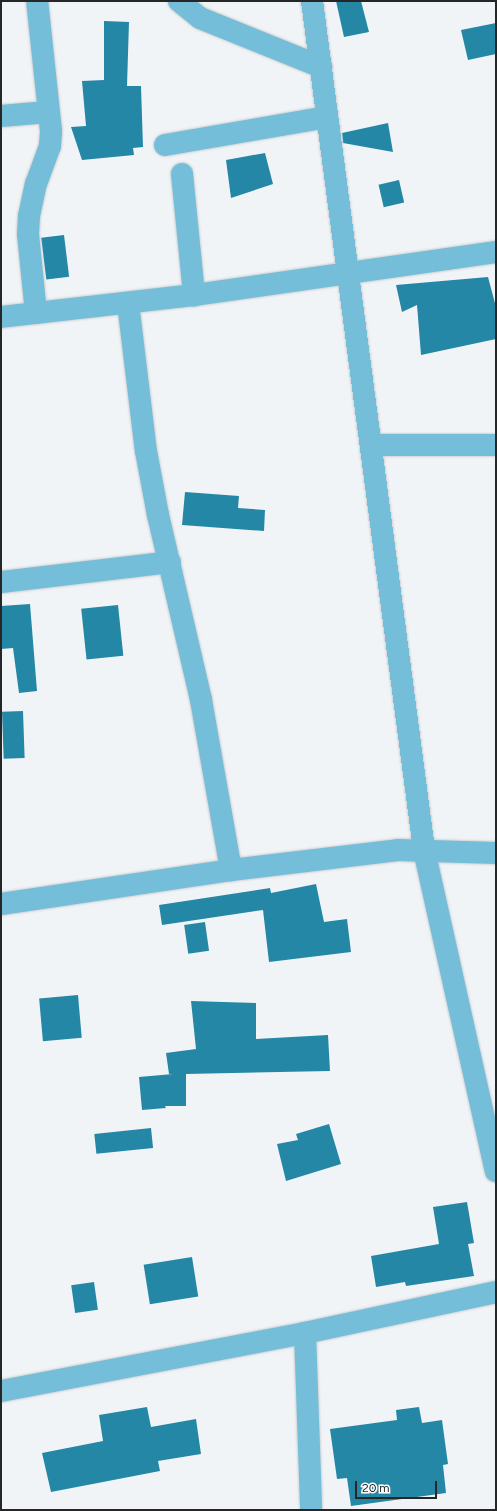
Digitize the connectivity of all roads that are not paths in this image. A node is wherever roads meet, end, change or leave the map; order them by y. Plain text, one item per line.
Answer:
1 (38, 1) edge
2 (179, 1) edge
3 (312, 1) edge
4 (321, 67) junction
5 (48, 112) junction
6 (1, 116) edge
7 (327, 117) junction
8 (165, 145) dead end
9 (182, 174) dead end
10 (496, 252) edge
11 (348, 272) junction
12 (194, 295) junction
13 (128, 303) junction
14 (36, 313) junction
15 (1, 317) edge
16 (371, 445) junction
17 (496, 445) edge
18 (170, 562) junction
19 (1, 582) edge
20 (424, 850) junction
21 (496, 853) edge
22 (231, 870) junction
23 (1, 904) edge
24 (496, 1170) edge
25 (496, 1292) edge
26 (305, 1333) junction
27 (1, 1391) edge
28 (311, 1507) dead end

1 - 5 street
2 - 4 street
3 - 4 street
4 - 7 street
5 - 6 street
5 - 14 street
7 - 8 street
7 - 11 street
9 - 12 street
10 - 11 street
11 - 12 street
11 - 16 street
12 - 13 street
13 - 14 street
13 - 18 street
14 - 15 street
16 - 17 street
16 - 20 street
18 - 19 street
18 - 22 street
20 - 21 street
20 - 22 street
20 - 24 street
22 - 23 street
25 - 26 street
26 - 27 street
26 - 28 street

